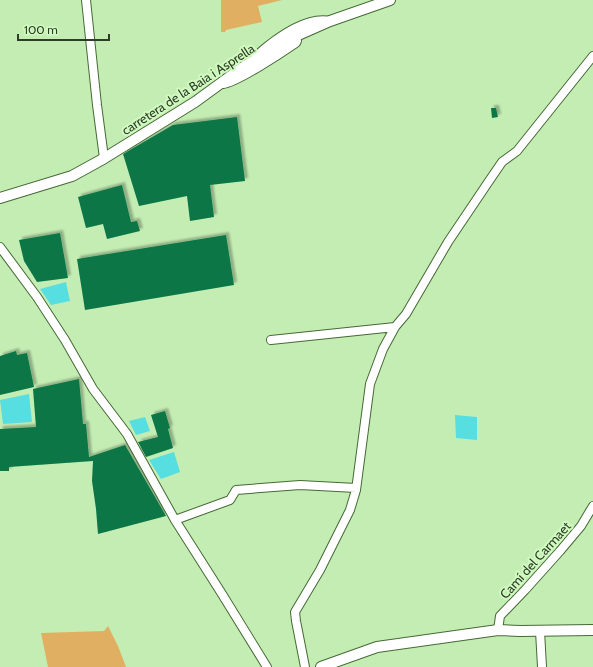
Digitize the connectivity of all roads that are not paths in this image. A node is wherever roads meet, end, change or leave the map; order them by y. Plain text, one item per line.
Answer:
1 (86, 0) edge
2 (390, 0) edge
3 (273, 49) junction
4 (593, 56) edge
5 (220, 84) junction
6 (104, 158) junction
7 (0, 198) edge
8 (0, 247) edge
9 (395, 327) junction
10 (271, 340) dead end
11 (356, 488) junction
12 (593, 506) edge
13 (175, 520) junction
14 (498, 630) junction
15 (593, 630) edge
16 (540, 631) junction
17 (267, 667) edge
18 (305, 667) edge
19 (321, 667) edge
20 (542, 667) edge

1 - 6 street
2 - 3 main road, carretera de la Baia i Asprella
3 - 5 main road, carretera de la Baia i Asprella
3 - 5 street
4 - 9 street
5 - 6 main road, carretera de la Baia i Asprella
6 - 7 main road, carretera de la Baia i Asprella
8 - 13 street
9 - 10 street
9 - 11 street
11 - 13 street
11 - 18 street
12 - 14 street, Camí del Carmaet
13 - 17 street
14 - 16 main road
14 - 19 main road
15 - 16 main road
16 - 20 street

